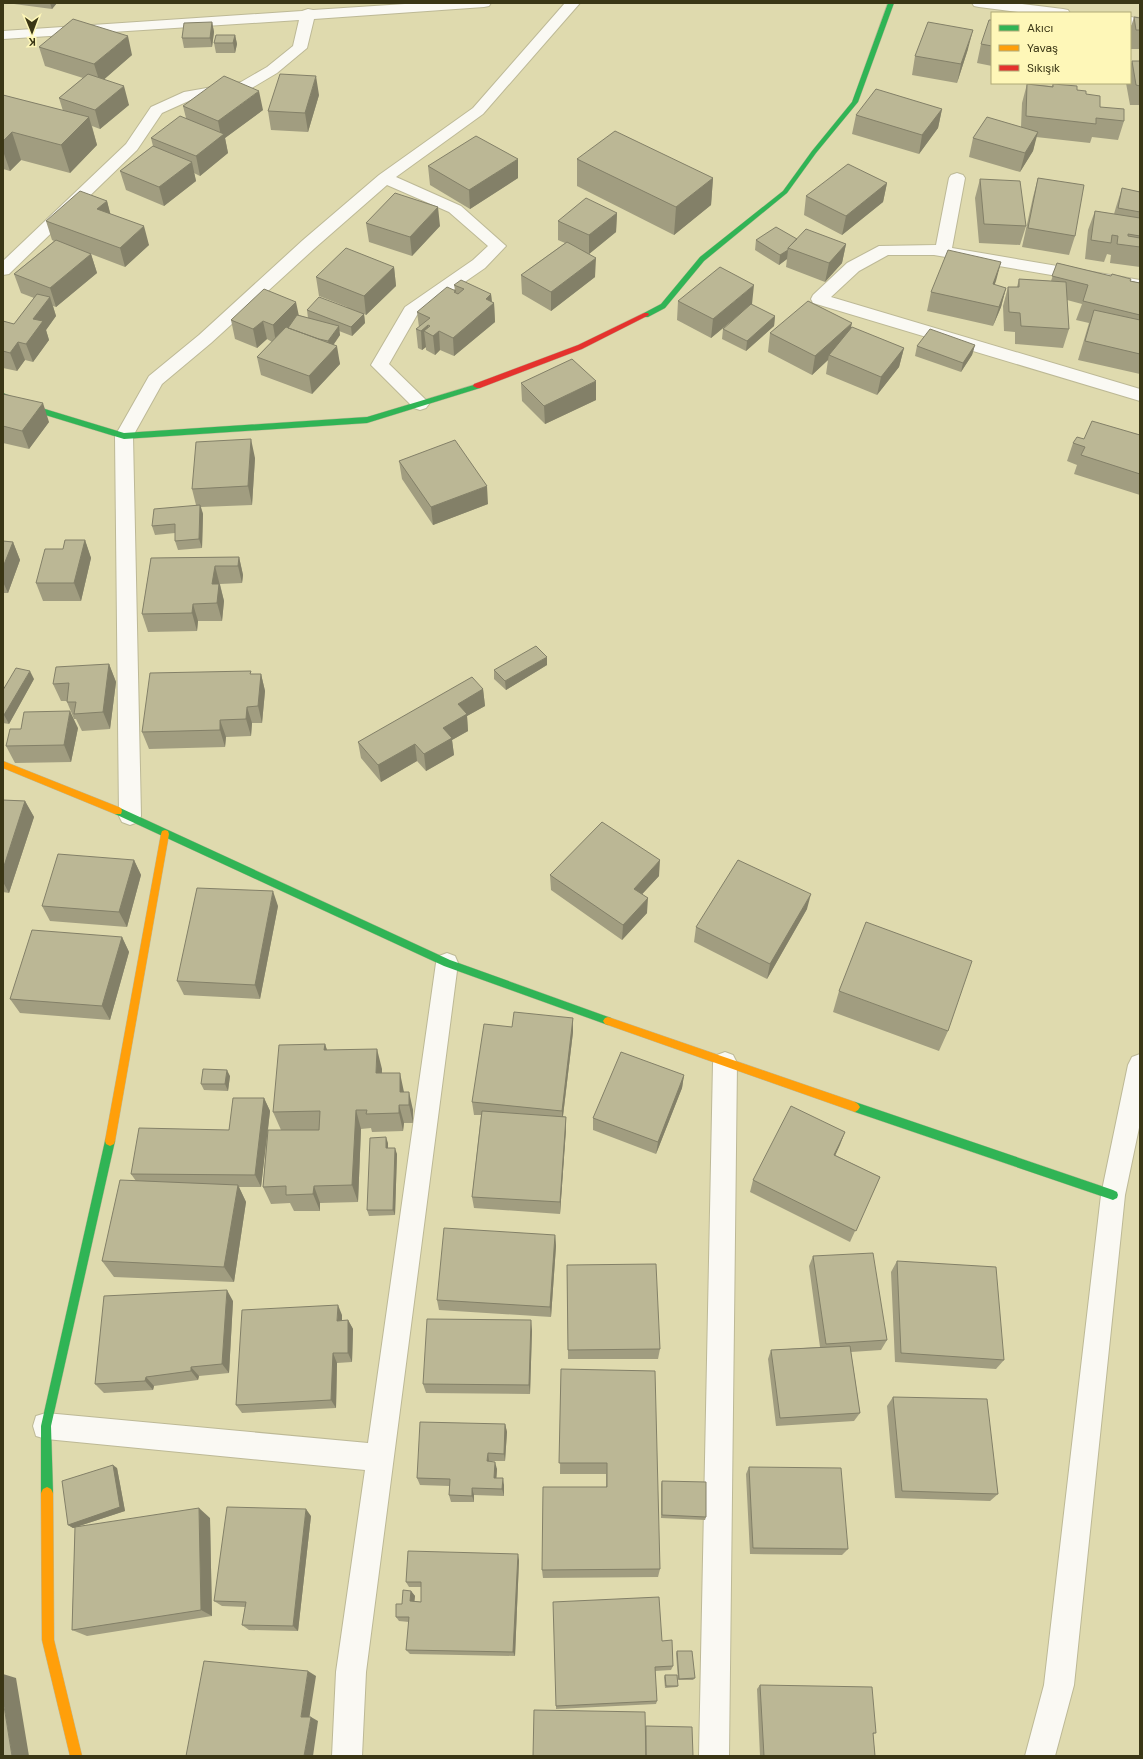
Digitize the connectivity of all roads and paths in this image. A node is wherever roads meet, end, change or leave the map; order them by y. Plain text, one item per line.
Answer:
1 (268, 3) edge
2 (484, 3) edge
3 (573, 3) edge
4 (891, 3) edge
5 (979, 3) edge
6 (1055, 12) edge
7 (308, 14) junction
8 (254, 18) junction
9 (3, 35) edge
10 (385, 178) junction
11 (957, 178) dead end
12 (944, 251) junction
13 (3, 270) edge
14 (1140, 285) edge
15 (3, 395) edge
16 (1140, 396) edge
17 (420, 404) junction
18 (124, 436) junction
19 (3, 764) edge
20 (130, 816) junction
21 (165, 834) junction
22 (447, 963) junction
23 (725, 1063) junction
24 (1140, 1065) edge
25 (1114, 1195) junction
26 (46, 1426) junction
27 (380, 1458) junction
28 (76, 1756) edge
29 (347, 1756) edge
30 (714, 1756) edge
31 (1040, 1756) edge

1 - 8 street
2 - 7 street
3 - 10 street
4 - 17 street
5 - 6 street
7 - 8 street
7 - 13 street
8 - 9 street
10 - 17 street
10 - 18 street
11 - 12 street
12 - 14 street
12 - 16 street
15 - 18 street
17 - 18 street
18 - 20 street
19 - 20 street
20 - 21 street
21 - 22 street
21 - 26 street
22 - 23 street
22 - 27 street
23 - 25 street
23 - 30 street
24 - 25 street
25 - 31 street
26 - 27 street
26 - 28 street
27 - 29 street

